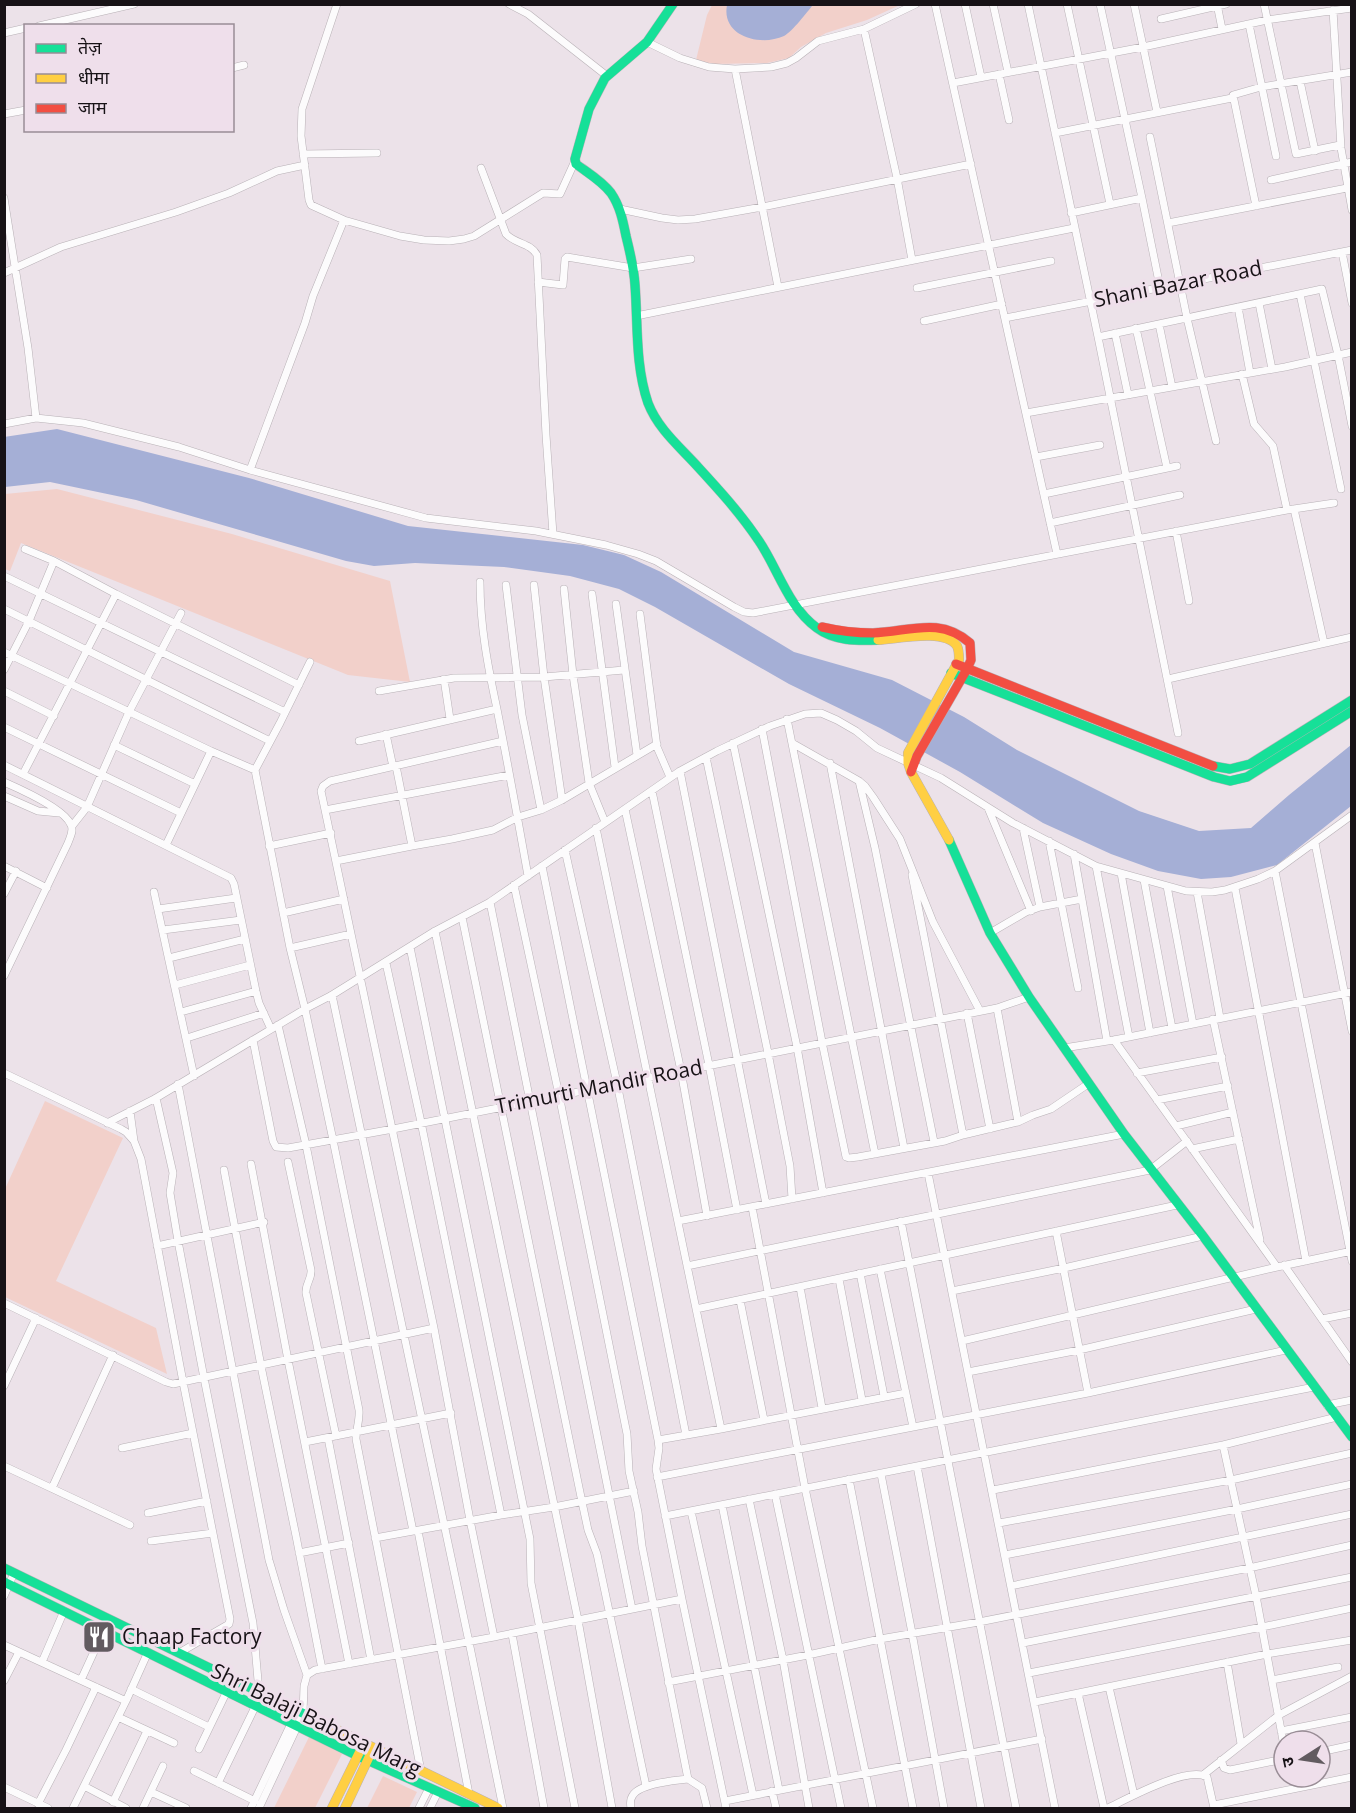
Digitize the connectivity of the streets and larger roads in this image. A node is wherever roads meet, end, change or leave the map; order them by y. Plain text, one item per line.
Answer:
1 (134, 4) edge
2 (337, 4) edge
3 (508, 4) edge
4 (673, 4) edge
5 (916, 4) edge
6 (935, 4) edge
7 (965, 4) edge
8 (993, 4) edge
9 (1028, 4) edge
10 (1067, 4) edge
11 (1100, 4) edge
12 (1134, 4) edge
13 (1226, 4) edge
14 (1263, 4) edge
15 (1217, 5) edge
16 (1352, 8) edge
17 (1333, 10) junction
18 (1161, 19) dead end
19 (1267, 20) junction
20 (48, 24) edge
21 (1249, 24) junction
22 (24, 28) edge
23 (864, 29) junction
24 (1222, 29) junction
25 (4, 33) edge
26 (646, 42) junction
27 (1143, 47) junction
28 (1110, 53) junction
29 (1079, 59) junction
30 (244, 65) dead end
31 (1041, 67) junction
32 (234, 68) edge
33 (735, 69) junction
34 (1008, 72) junction
35 (1352, 72) edge
36 (999, 74) junction
37 (1336, 74) junction
38 (607, 76) junction
39 (981, 78) junction
40 (1300, 81) junction
41 (952, 83) junction
42 (1280, 84) junction
43 (1261, 87) junction
44 (1232, 98) junction
45 (24, 110) edge
46 (1157, 112) junction
47 (4, 114) edge
48 (1124, 119) junction
49 (1009, 120) dead end
50 (1093, 126) junction
51 (1055, 133) junction
52 (1150, 137) dead end
53 (1340, 145) junction
54 (1315, 151) junction
55 (377, 153) dead end
56 (303, 154) junction
57 (1276, 156) dead end
58 (575, 161) junction
59 (1352, 162) edge
60 (971, 164) junction
61 (1343, 164) junction
62 (305, 165) junction
63 (481, 168) dead end
64 (897, 178) junction
65 (1271, 180) dead end
66 (1347, 188) junction
67 (4, 198) edge
68 (1142, 198) junction
69 (1110, 204) junction
70 (1256, 206) junction
71 (762, 207) junction
72 (620, 209) junction
73 (1352, 210) edge
74 (1071, 213) junction
75 (500, 218) junction
76 (344, 220) junction
77 (1168, 223) junction
78 (1074, 228) junction
79 (988, 244) junction
80 (1352, 250) edge
81 (1342, 252) junction
82 (691, 258) dead end
83 (912, 260) junction
84 (1052, 261) dead end
85 (16, 268) junction
86 (633, 268) junction
87 (994, 272) junction
88 (4, 273) edge
89 (538, 282) junction
90 (1180, 284) junction
91 (778, 287) junction
92 (1160, 287) junction
93 (918, 288) dead end
94 (1300, 294) junction
95 (1090, 302) junction
96 (1002, 303) junction
97 (1258, 303) junction
98 (1352, 303) edge
99 (1238, 308) junction
100 (636, 316) junction
101 (1005, 318) junction
102 (1187, 318) junction
103 (924, 321) dead end
104 (1159, 324) junction
105 (1136, 328) junction
106 (1115, 333) junction
107 (1098, 337) junction
108 (1352, 352) edge
109 (1338, 355) junction
110 (1315, 361) junction
111 (1272, 369) junction
112 (1246, 374) junction
113 (1203, 381) junction
114 (1172, 387) junction
115 (1150, 391) junction
116 (1128, 395) junction
117 (1110, 398) junction
118 (1026, 413) junction
119 (36, 418) junction
120 (4, 424) edge
121 (1352, 426) edge
122 (1216, 441) dead end
123 (1100, 445) dead end
124 (1036, 457) junction
125 (1178, 466) dead end
126 (1167, 468) junction
127 (250, 470) junction
128 (1126, 477) junction
129 (1341, 489) dead end
130 (1044, 494) junction
131 (1180, 495) dead end
132 (1334, 503) dead end
133 (1132, 505) junction
134 (1290, 509) junction
135 (1050, 523) junction
136 (1176, 531) junction
137 (553, 534) junction
138 (1139, 538) junction
139 (25, 549) dead end
140 (1057, 554) junction
141 (54, 561) junction
142 (4, 576) edge
143 (480, 582) dead end
144 (506, 585) dead end
145 (534, 585) dead end
146 (564, 589) dead end
147 (41, 594) junction
148 (116, 594) junction
149 (592, 594) dead end
150 (1189, 600) dead end
151 (616, 604) dead end
152 (795, 606) junction
153 (4, 609) edge
154 (181, 613) dead end
155 (640, 614) dead end
156 (29, 621) junction
157 (175, 622) junction
158 (101, 623) junction
159 (815, 626) junction
160 (1352, 637) edge
161 (1324, 643) junction
162 (87, 651) junction
163 (160, 651) junction
164 (8, 653) edge
165 (310, 662) dead end
166 (954, 669) junction
167 (4, 670) edge
168 (624, 670) junction
169 (602, 672) junction
170 (965, 673) junction
171 (573, 675) junction
172 (517, 677) junction
173 (544, 677) junction
174 (490, 678) junction
175 (146, 679) junction
176 (444, 679) junction
177 (1168, 679) junction
178 (70, 683) junction
179 (299, 685) junction
180 (4, 691) edge
181 (379, 691) dead end
182 (1352, 700) edge
183 (497, 708) junction
184 (1352, 711) edge
185 (129, 712) junction
186 (285, 712) junction
187 (54, 716) junction
188 (450, 719) junction
189 (787, 719) junction
190 (4, 727) edge
191 (762, 729) junction
192 (1178, 733) dead end
193 (386, 734) junction
194 (270, 741) junction
195 (358, 741) dead end
196 (502, 741) junction
197 (733, 743) junction
198 (792, 743) junction
199 (39, 744) junction
200 (657, 744) junction
201 (114, 746) junction
202 (210, 751) junction
203 (637, 755) junction
204 (706, 757) junction
205 (912, 762) junction
206 (830, 763) junction
207 (4, 765) edge
208 (395, 766) junction
209 (615, 767) junction
210 (255, 770) junction
211 (680, 771) junction
212 (23, 774) junction
213 (509, 775) junction
214 (101, 776) junction
215 (670, 777) junction
216 (859, 781) junction
217 (4, 782) edge
218 (589, 783) junction
219 (195, 784) junction
220 (652, 791) junction
221 (4, 796) edge
222 (403, 796) junction
223 (562, 800) junction
224 (87, 807) junction
225 (987, 807) junction
226 (625, 809) junction
227 (325, 810) junction
228 (541, 810) junction
229 (58, 813) junction
230 (181, 813) junction
231 (1352, 815) edge
232 (518, 817) junction
233 (605, 822) junction
234 (72, 826) junction
235 (596, 828) junction
236 (1023, 828) junction
237 (331, 833) junction
238 (1049, 841) junction
239 (1315, 843) junction
240 (166, 845) junction
241 (269, 846) junction
242 (412, 846) junction
243 (565, 850) junction
244 (1074, 854) junction
245 (908, 858) junction
246 (336, 861) junction
247 (4, 866) edge
248 (542, 866) junction
249 (1096, 866) junction
250 (1275, 871) junction
251 (16, 872) junction
252 (1121, 873) junction
253 (528, 876) junction
254 (1144, 880) junction
255 (514, 885) junction
256 (1167, 886) junction
257 (47, 888) junction
258 (1235, 888) junction
259 (154, 892) dead end
260 (1197, 892) junction
261 (4, 894) edge
262 (236, 898) junction
263 (344, 899) junction
264 (1082, 899) junction
265 (490, 902) junction
266 (1060, 903) junction
267 (1040, 907) junction
268 (158, 909) junction
269 (1031, 911) junction
270 (283, 913) junction
271 (462, 917) junction
272 (241, 920) junction
273 (163, 930) junction
274 (435, 931) junction
275 (990, 933) junction
276 (351, 934) junction
277 (245, 939) junction
278 (410, 947) junction
279 (290, 948) junction
280 (169, 958) junction
281 (386, 963) junction
282 (250, 965) junction
283 (4, 976) edge
284 (360, 979) junction
285 (175, 985) junction
286 (1078, 988) dead end
287 (256, 991) junction
288 (1348, 993) edge
289 (332, 995) junction
290 (1029, 997) junction
291 (1302, 1002) junction
292 (997, 1008) junction
293 (305, 1009) junction
294 (980, 1011) junction
295 (1258, 1011) junction
296 (181, 1012) junction
297 (264, 1013) junction
298 (967, 1013) junction
299 (939, 1019) junction
300 (1217, 1019) junction
301 (1193, 1024) junction
302 (909, 1025) junction
303 (275, 1027) junction
304 (1172, 1028) junction
305 (882, 1030) junction
306 (1352, 1031) edge
307 (1150, 1033) junction
308 (851, 1036) junction
309 (1129, 1037) junction
310 (187, 1038) junction
311 (253, 1040) junction
312 (1111, 1041) junction
313 (822, 1042) junction
314 (797, 1047) junction
315 (1064, 1048) junction
316 (768, 1053) junction
317 (1222, 1057) junction
318 (737, 1059) junction
319 (709, 1065) junction
320 (681, 1071) junction
321 (4, 1073) edge
322 (1137, 1073) junction
323 (194, 1076) junction
324 (648, 1077) junction
325 (617, 1083) junction
326 (178, 1084) junction
327 (1088, 1084) junction
328 (1228, 1086) junction
329 (588, 1089) junction
330 (559, 1095) junction
331 (156, 1098) junction
332 (1157, 1100) junction
333 (529, 1101) junction
334 (500, 1107) junction
335 (130, 1112) junction
336 (472, 1112) junction
337 (1233, 1112) junction
338 (445, 1118) junction
339 (421, 1122) junction
340 (1018, 1122) junction
341 (107, 1123) junction
342 (1176, 1126) junction
343 (393, 1128) junction
344 (990, 1129) junction
345 (362, 1134) junction
346 (1124, 1134) junction
347 (963, 1135) junction
348 (1239, 1139) junction
349 (134, 1140) junction
350 (333, 1140) junction
351 (1187, 1141) junction
352 (934, 1142) junction
353 (306, 1145) junction
354 (904, 1148) junction
355 (1192, 1149) junction
356 (875, 1154) junction
357 (288, 1162) dead end
358 (251, 1164) dead end
359 (224, 1170) dead end
360 (1150, 1170) junction
361 (928, 1173) junction
362 (823, 1193) junction
363 (792, 1199) junction
364 (766, 1204) junction
365 (1178, 1205) junction
366 (752, 1207) junction
367 (737, 1210) junction
368 (936, 1214) junction
369 (707, 1216) junction
370 (678, 1221) junction
371 (902, 1221) junction
372 (264, 1222) junction
373 (235, 1228) junction
374 (1056, 1231) junction
375 (207, 1235) junction
376 (1203, 1236) junction
377 (178, 1241) junction
378 (1261, 1244) junction
379 (157, 1246) junction
380 (760, 1251) junction
381 (1351, 1252) edge
382 (945, 1255) junction
383 (1306, 1261) junction
384 (1352, 1261) edge
385 (910, 1263) junction
386 (687, 1266) junction
387 (1280, 1266) junction
388 (1064, 1268) junction
389 (880, 1269) junction
390 (860, 1273) junction
391 (1233, 1277) junction
392 (839, 1278) junction
393 (800, 1287) junction
394 (952, 1291) junction
395 (769, 1294) junction
396 (740, 1300) junction
397 (4, 1303) edge
398 (696, 1309) junction
399 (1256, 1309) junction
400 (1352, 1313) edge
401 (1072, 1315) junction
402 (36, 1318) junction
403 (1322, 1320) junction
404 (434, 1328) junction
405 (404, 1335) junction
406 (374, 1341) junction
407 (962, 1341) junction
408 (347, 1348) junction
409 (1079, 1350) junction
410 (1286, 1350) junction
411 (318, 1353) junction
412 (113, 1355) junction
413 (288, 1360) junction
414 (1352, 1362) edge
415 (261, 1366) junction
416 (232, 1372) junction
417 (968, 1372) junction
418 (204, 1378) junction
419 (183, 1382) junction
420 (4, 1386) edge
421 (1314, 1387) junction
422 (1088, 1392) junction
423 (906, 1393) junction
424 (884, 1396) junction
425 (862, 1400) junction
426 (1352, 1400) edge
427 (1327, 1405) junction
428 (822, 1408) junction
429 (451, 1413) junction
430 (977, 1414) junction
431 (792, 1415) junction
432 (1337, 1417) junction
433 (422, 1418) junction
434 (764, 1420) junction
435 (940, 1421) junction
436 (392, 1424) junction
437 (913, 1427) junction
438 (721, 1429) junction
439 (356, 1432) junction
440 (193, 1433) junction
441 (686, 1435) junction
442 (332, 1437) junction
443 (1352, 1437) edge
444 (658, 1440) junction
445 (305, 1442) junction
446 (1223, 1445) junction
447 (122, 1448) dead end
448 (798, 1449) junction
449 (984, 1452) junction
450 (1352, 1453) edge
451 (948, 1460) junction
452 (4, 1466) edge
453 (917, 1466) junction
454 (881, 1473) junction
455 (657, 1477) junction
456 (849, 1479) junction
457 (1231, 1480) junction
458 (1352, 1484) edge
459 (52, 1488) junction
460 (805, 1488) junction
461 (993, 1490) junction
462 (634, 1491) junction
463 (775, 1494) junction
464 (610, 1496) junction
465 (749, 1499) junction
466 (207, 1501) junction
467 (582, 1502) junction
468 (722, 1505) junction
469 (554, 1507) junction
470 (1237, 1509) junction
471 (524, 1511) junction
472 (691, 1511) junction
473 (148, 1513) dead end
474 (1352, 1514) edge
475 (501, 1515) junction
476 (665, 1516) junction
477 (470, 1520) junction
478 (999, 1523) junction
479 (444, 1525) junction
480 (130, 1526) dead end
481 (415, 1531) junction
482 (213, 1533) junction
483 (375, 1538) junction
484 (1242, 1538) junction
485 (151, 1541) dead end
486 (349, 1543) junction
487 (1352, 1545) edge
488 (326, 1548) junction
489 (299, 1553) junction
490 (1005, 1555) junction
491 (4, 1568) edge
492 (1250, 1568) junction
493 (14, 1573) junction
494 (1352, 1577) edge
495 (7, 1583) edge
496 (1011, 1586) junction
497 (4, 1596) edge
498 (1256, 1596) junction
499 (682, 1599) junction
500 (653, 1605) junction
501 (1352, 1608) edge
502 (632, 1609) junction
503 (64, 1611) junction
504 (610, 1613) junction
505 (1017, 1614) junction
506 (578, 1620) junction
507 (979, 1622) junction
508 (948, 1627) junction
509 (1262, 1627) junction
510 (540, 1628) junction
511 (104, 1630) junction
512 (912, 1633) junction
513 (512, 1634) junction
514 (494, 1637) junction
515 (880, 1639) junction
516 (1352, 1640) edge
517 (469, 1642) junction
518 (1023, 1643) junction
519 (4, 1645) edge
520 (441, 1647) junction
521 (838, 1648) junction
522 (19, 1652) junction
523 (148, 1652) junction
524 (179, 1653) junction
525 (1267, 1654) junction
526 (398, 1655) junction
527 (808, 1655) junction
528 (371, 1660) junction
529 (783, 1660) junction
530 (42, 1662) junction
531 (1227, 1662) junction
532 (349, 1664) junction
533 (754, 1665) junction
534 (1338, 1667) dead end
535 (322, 1669) junction
536 (726, 1671) junction
537 (1029, 1673) junction
538 (307, 1675) junction
539 (1352, 1676) edge
540 (699, 1677) junction
541 (81, 1680) junction
542 (1272, 1680) junction
543 (4, 1681) edge
544 (668, 1682) junction
545 (96, 1687) junction
546 (1109, 1687) junction
547 (131, 1689) junction
548 (227, 1692) junction
549 (259, 1692) junction
550 (1078, 1693) junction
551 (126, 1701) junction
552 (1035, 1702) junction
553 (255, 1705) junction
554 (301, 1711) junction
555 (1279, 1715) junction
556 (118, 1717) junction
557 (1352, 1717) edge
558 (294, 1725) junction
559 (210, 1727) junction
560 (1281, 1729) edge
561 (1291, 1729) edge
562 (147, 1731) junction
563 (1042, 1739) junction
564 (174, 1743) dead end
565 (363, 1743) junction
566 (1241, 1744) junction
567 (1352, 1745) edge
568 (1004, 1747) junction
569 (373, 1748) junction
570 (199, 1749) dead end
571 (1332, 1749) edge
572 (971, 1753) junction
573 (358, 1756) junction
574 (368, 1760) junction
575 (935, 1760) junction
576 (1221, 1760) junction
577 (1272, 1761) edge
578 (163, 1766) dead end
579 (905, 1766) junction
580 (421, 1771) junction
581 (194, 1772) dead end
582 (865, 1773) junction
583 (1203, 1775) junction
584 (1352, 1777) edge
585 (688, 1779) junction
586 (834, 1779) junction
587 (218, 1783) junction
588 (806, 1785) junction
589 (84, 1786) junction
590 (646, 1786) junction
591 (4, 1787) edge
592 (433, 1790) junction
593 (775, 1790) junction
594 (151, 1792) junction
595 (469, 1794) junction
596 (753, 1795) junction
597 (1134, 1795) junction
598 (255, 1801) junction
599 (113, 1802) junction
600 (38, 1804) junction
601 (725, 1805) edge
602 (1214, 1807) edge
603 (472, 1808) edge
604 (48, 1809) edge
605 (73, 1809) edge
606 (126, 1809) edge
607 (143, 1809) edge
608 (186, 1809) edge
609 (251, 1809) edge
610 (259, 1809) edge
611 (332, 1809) edge
612 (345, 1809) edge
613 (418, 1809) edge
614 (430, 1809) edge
615 (498, 1809) edge
616 (503, 1809) edge
617 (544, 1809) edge
618 (575, 1809) edge
619 (612, 1809) edge
620 (631, 1809) edge
621 (707, 1809) edge
622 (776, 1809) edge
623 (809, 1809) edge
624 (841, 1809) edge
625 (873, 1809) edge
626 (913, 1809) edge
627 (944, 1809) edge
628 (981, 1809) edge
629 (1016, 1809) edge
630 (1056, 1809) edge
631 (1106, 1809) edge

1 - 20 street
2 - 56 street
3 - 38 street
4 - 26 street
5 - 23 street
6 - 41 street
7 - 39 street
8 - 34 street
9 - 31 street
10 - 29 street
11 - 28 street
12 - 27 street
13 - 15 street
14 - 19 street
15 - 18 street
15 - 24 street
16 - 17 street
17 - 19 street
17 - 37 street
19 - 21 street
19 - 42 street
21 - 24 street
21 - 43 street
22 - 25 street
23 - 33 street
23 - 64 street
24 - 27 street
26 - 33 street
26 - 38 street
27 - 28 street
27 - 46 street
28 - 29 street
28 - 48 street
29 - 31 street
29 - 50 street
30 - 32 street
31 - 34 street
31 - 51 street
33 - 71 street
34 - 36 street
35 - 37 street
36 - 39 street
36 - 49 street
37 - 40 street
37 - 53 street
38 - 58 street
39 - 41 street
40 - 42 street
40 - 54 street
41 - 60 street
42 - 43 street
42 - 54 street
43 - 44 street
43 - 57 street
44 - 46 street
44 - 70 street
45 - 47 street
46 - 48 street
48 - 50 street
48 - 68 street
50 - 51 street
50 - 69 street
51 - 74 street
52 - 77 street
53 - 54 street
53 - 61 street
55 - 56 street
56 - 62 street
58 - 72 street
58 - 75 street
59 - 61 street
60 - 64 street
60 - 79 street
61 - 65 street
61 - 66 street
62 - 76 street
62 - 85 street
63 - 75 street
64 - 71 street
64 - 83 street
66 - 70 street
66 - 73 street
67 - 85 street
68 - 69 street
68 - 92 street
69 - 74 street
70 - 77 street
71 - 72 street
71 - 91 street
72 - 86 street
74 - 78 street
75 - 76 street
75 - 89 street
76 - 127 street
77 - 90 street
78 - 79 street
78 - 95 street
79 - 83 street
79 - 87 street
80 - 81 street, Shani Bazar Road
81 - 90 street, Shani Bazar Road
81 - 98 street
82 - 86 street
83 - 91 street
84 - 87 street
85 - 88 street
85 - 119 street
86 - 89 street
86 - 100 street
87 - 93 street
87 - 96 street
89 - 137 street
90 - 92 street, Shani Bazar Road
90 - 102 street
91 - 100 street
92 - 95 street, Shani Bazar Road
94 - 97 street
94 - 109 street
94 - 110 street
95 - 101 street, Shani Bazar Road
95 - 107 street
96 - 101 street
96 - 103 street
97 - 99 street
97 - 111 street
99 - 102 street
99 - 112 street
100 - 152 street
101 - 118 street
102 - 104 street
102 - 113 street
104 - 105 street
104 - 114 street
105 - 106 street
105 - 115 street
106 - 107 street
106 - 116 street
107 - 117 street
108 - 109 street
109 - 110 street
109 - 121 street
110 - 111 street
110 - 129 street
111 - 112 street
112 - 113 street
112 - 134 street
113 - 114 street
113 - 122 street
114 - 115 street
115 - 116 street
115 - 126 street
116 - 117 street
117 - 118 street
117 - 128 street
118 - 124 street
119 - 120 street
119 - 127 street
123 - 124 street
124 - 130 street
125 - 126 street
126 - 128 street
127 - 137 street
128 - 130 street
128 - 133 street
130 - 135 street
131 - 133 street
132 - 134 street
133 - 135 street
133 - 138 street
134 - 136 street
134 - 161 street
135 - 140 street
136 - 138 street
136 - 150 street
137 - 152 street
138 - 140 street
138 - 177 street
139 - 141 street
140 - 152 street
141 - 147 street
141 - 148 street
142 - 147 street
143 - 174 street
144 - 172 street
145 - 173 street
146 - 171 street
147 - 156 street
147 - 158 street
148 - 157 street
148 - 158 street
149 - 169 street
151 - 168 street
152 - 159 street
153 - 156 street
154 - 157 street
155 - 200 street
156 - 162 street
156 - 164 street
157 - 163 street
157 - 179 street
158 - 162 street
158 - 163 street
159 - 166 street
159 - 170 street
160 - 161 street
161 - 177 street
162 - 175 street
162 - 178 street
163 - 175 street
163 - 186 street
164 - 167 street
164 - 178 street
165 - 179 street
166 - 170 street
166 - 205 street
168 - 169 street
168 - 203 street
169 - 171 street
169 - 209 street
170 - 182 street
170 - 184 street
170 - 205 street
171 - 173 street
171 - 218 street
172 - 173 street
172 - 174 street
172 - 228 street
173 - 223 street
174 - 176 street
174 - 183 street
175 - 185 street
175 - 194 street
176 - 181 street
176 - 188 street
177 - 192 street
178 - 185 street
178 - 187 street
179 - 186 street
180 - 187 street
183 - 188 street
183 - 196 street
185 - 201 street
185 - 202 street
186 - 194 street
187 - 199 street
188 - 193 street
189 - 191 street
189 - 198 street
189 - 205 street
190 - 199 street
191 - 197 street
191 - 313 street
193 - 195 street
193 - 208 street
194 - 210 street
196 - 208 street
196 - 213 street
197 - 204 street
197 - 314 street
198 - 206 street
198 - 308 street
199 - 212 street
199 - 214 street
200 - 203 street
200 - 215 street
201 - 214 street
201 - 219 street
202 - 210 street
202 - 219 street
203 - 209 street
204 - 211 street
204 - 316 street
205 - 225 street
205 - 275 street
206 - 216 street
206 - 305 street
207 - 212 street
208 - 222 street
208 - 227 street
209 - 218 street
210 - 241 street
211 - 215 street
211 - 318 street
212 - 224 street
213 - 222 street
213 - 232 street
214 - 224 street
214 - 230 street
215 - 220 street
216 - 245 street
216 - 302 street
217 - 229 street
218 - 223 street
218 - 233 street
219 - 230 street
220 - 226 street
220 - 319 street
221 - 229 street
222 - 227 street
222 - 242 street
223 - 228 street
224 - 234 street
224 - 240 street
225 - 236 street
225 - 269 street
226 - 233 street
226 - 320 street
227 - 237 street
228 - 232 street
229 - 234 street
230 - 240 street
231 - 239 street
232 - 242 street
232 - 253 street
233 - 235 street
234 - 257 street
235 - 243 street
235 - 324 street
236 - 238 street
236 - 267 street
237 - 241 street
237 - 246 street
238 - 244 street
238 - 266 street
239 - 250 street
239 - 288 street
240 - 262 street
241 - 270 street
242 - 246 street
243 - 248 street
243 - 325 street
244 - 249 street
244 - 264 street
245 - 294 street
245 - 299 street
246 - 263 street
247 - 251 street
248 - 253 street
248 - 329 street
249 - 252 street
249 - 309 street
250 - 258 street
250 - 291 street
251 - 257 street
251 - 261 street
252 - 254 street
252 - 307 street
253 - 255 street
254 - 256 street
254 - 304 street
255 - 265 street
255 - 330 street
256 - 260 street
256 - 301 street
257 - 283 street
258 - 260 street
258 - 295 street
259 - 268 street
260 - 300 street
262 - 268 street
262 - 272 street
263 - 270 street
263 - 276 street
264 - 266 street
264 - 312 street
265 - 271 street
265 - 333 street
266 - 267 street
266 - 286 street
267 - 269 street
268 - 273 street
269 - 275 street
270 - 279 street
271 - 274 street
271 - 334 street
272 - 273 street
272 - 277 street
273 - 280 street
274 - 278 street
274 - 336 street
275 - 290 street
276 - 279 street
276 - 284 street
277 - 280 street
277 - 282 street
278 - 281 street
278 - 338 street
279 - 293 street
280 - 285 street
281 - 284 street
281 - 339 street
282 - 285 street
282 - 287 street
284 - 289 street
284 - 343 street
285 - 296 street
287 - 296 street
287 - 297 street
288 - 291 street
288 - 306 street
289 - 293 street
289 - 345 street
290 - 292 street, Trimurti Mandir Road
290 - 315 street
291 - 295 street
291 - 381 street
292 - 294 street, Trimurti Mandir Road
292 - 340 street
293 - 303 street
293 - 350 street
294 - 298 street, Trimurti Mandir Road
295 - 300 street
295 - 383 street
296 - 310 street
297 - 303 street
297 - 310 street
298 - 299 street, Trimurti Mandir Road
298 - 344 street
299 - 302 street, Trimurti Mandir Road
299 - 347 street
300 - 301 street
300 - 317 street
301 - 304 street
302 - 305 street, Trimurti Mandir Road
302 - 352 street
303 - 311 street
303 - 353 street
304 - 307 street
305 - 308 street, Trimurti Mandir Road
305 - 354 street
307 - 309 street
308 - 313 street, Trimurti Mandir Road
308 - 356 street
309 - 312 street
310 - 323 street
311 - 323 street
311 - 353 street, Trimurti Mandir Road
312 - 315 street
312 - 322 street
313 - 314 street, Trimurti Mandir Road
313 - 356 street
314 - 316 street, Trimurti Mandir Road
314 - 362 street
315 - 327 street
316 - 318 street, Trimurti Mandir Road
316 - 363 street
317 - 322 street
317 - 328 street
318 - 319 street, Trimurti Mandir Road
318 - 364 street
319 - 320 street, Trimurti Mandir Road
319 - 367 street
320 - 324 street, Trimurti Mandir Road
320 - 369 street
321 - 341 street
322 - 332 street
323 - 326 street
324 - 325 street, Trimurti Mandir Road
324 - 370 street
325 - 329 street, Trimurti Mandir Road
325 - 441 street
326 - 331 street
326 - 375 street
327 - 340 street
327 - 346 street
328 - 332 street
328 - 337 street
329 - 330 street, Trimurti Mandir Road
329 - 444 street
330 - 333 street, Trimurti Mandir Road
330 - 462 street
331 - 335 street
331 - 377 street
332 - 342 street
333 - 334 street, Trimurti Mandir Road
333 - 464 street
334 - 336 street, Trimurti Mandir Road
334 - 467 street
335 - 341 street
335 - 349 street
336 - 338 street, Trimurti Mandir Road
336 - 469 street
337 - 342 street
337 - 348 street
338 - 339 street, Trimurti Mandir Road
338 - 471 street
339 - 343 street, Trimurti Mandir Road
339 - 475 street
340 - 344 street
341 - 349 street
342 - 351 street
343 - 345 street, Trimurti Mandir Road
343 - 404 street
344 - 347 street
345 - 350 street, Trimurti Mandir Road
345 - 405 street
346 - 360 street
346 - 361 street
347 - 352 street
348 - 355 street
348 - 378 street
349 - 379 street
350 - 353 street, Trimurti Mandir Road
350 - 406 street
351 - 355 street
351 - 360 street
352 - 354 street
353 - 408 street
354 - 356 street
355 - 378 street
357 - 411 street
358 - 372 street
359 - 373 street
360 - 365 street
360 - 368 street
361 - 362 street
361 - 368 street
362 - 363 street
363 - 364 street
364 - 366 street
365 - 374 street
365 - 376 street
366 - 367 street
366 - 380 street
367 - 369 street
368 - 371 street
368 - 382 street
369 - 370 street
370 - 386 street
371 - 380 street
371 - 385 street
372 - 373 street
372 - 413 street
373 - 375 street
373 - 415 street
374 - 382 street
374 - 388 street
375 - 377 street
375 - 416 street
376 - 388 street
376 - 391 street
377 - 379 street
377 - 418 street
378 - 387 street
379 - 419 street
380 - 386 street
380 - 395 street
381 - 383 street
381 - 384 street
382 - 385 street
382 - 394 street
383 - 387 street
385 - 389 street
385 - 435 street
386 - 398 street
387 - 391 street
387 - 403 street
388 - 394 street
388 - 401 street
389 - 390 street
389 - 423 street
390 - 392 street
390 - 424 street
391 - 399 street
391 - 401 street
392 - 393 street
392 - 425 street
393 - 395 street
393 - 428 street
394 - 407 street
395 - 396 street
395 - 431 street
396 - 398 street
396 - 434 street
397 - 402 street
398 - 438 street
399 - 409 street
399 - 410 street
400 - 403 street
401 - 407 street
401 - 409 street
402 - 412 street
402 - 420 street
403 - 414 street
404 - 405 street
404 - 429 street
405 - 406 street
405 - 433 street
406 - 408 street
406 - 436 street
407 - 417 street
408 - 411 street
408 - 439 street
409 - 417 street
409 - 422 street
410 - 421 street
410 - 422 street
411 - 413 street
411 - 442 street
412 - 419 street
412 - 459 street
413 - 415 street
413 - 445 street
415 - 416 street
415 - 489 street
416 - 418 street
416 - 538 street
417 - 430 street
418 - 419 street
418 - 549 street
419 - 440 street
421 - 427 street
421 - 449 street
422 - 430 street
423 - 424 street
423 - 437 street
424 - 425 street
425 - 428 street
426 - 427 street
427 - 432 street
428 - 431 street
429 - 433 street
429 - 477 street
430 - 435 street
430 - 449 street
431 - 434 street
431 - 448 street
432 - 443 street
432 - 446 street
433 - 436 street
433 - 479 street
434 - 438 street
435 - 437 street
435 - 451 street
436 - 439 street
436 - 481 street
437 - 448 street
438 - 441 street
439 - 442 street
439 - 483 street
440 - 447 street
440 - 466 street
441 - 444 street
442 - 445 street
442 - 486 street
444 - 455 street
445 - 488 street
446 - 457 street
446 - 461 street
448 - 455 street
448 - 460 street
449 - 451 street
449 - 461 street
450 - 457 street
451 - 453 street
451 - 507 street
452 - 459 street
453 - 454 street
453 - 508 street
454 - 456 street
454 - 512 street
455 - 476 street
456 - 460 street
456 - 515 street
457 - 470 street
457 - 478 street
458 - 470 street
459 - 480 street
460 - 463 street
460 - 521 street
461 - 478 street
462 - 464 street
462 - 500 street
463 - 465 street
463 - 527 street
464 - 467 street
464 - 502 street
465 - 468 street
465 - 529 street
466 - 473 street
466 - 482 street
467 - 469 street
467 - 504 street
468 - 472 street
468 - 533 street
469 - 471 street
469 - 506 street
470 - 484 street
470 - 490 street
471 - 475 street
471 - 510 street
472 - 476 street
472 - 536 street
474 - 484 street
475 - 477 street
476 - 499 street
477 - 479 street
477 - 514 street
478 - 490 street
479 - 481 street
479 - 517 street
481 - 483 street
481 - 520 street
482 - 485 street
482 - 524 street
483 - 526 street
484 - 492 street
484 - 496 street
486 - 488 street
486 - 528 street
487 - 492 street
488 - 489 street
488 - 532 street
489 - 535 street
490 - 496 street
491 - 493 street, Shri Balaji Babosa Marg
492 - 498 street
492 - 505 street
493 - 495 street
493 - 524 street, Shri Balaji Babosa Marg
494 - 498 street
495 - 497 street
495 - 503 street, Shri Balaji Babosa Marg
496 - 505 street
498 - 509 street
498 - 518 street
499 - 500 street
499 - 540 street
500 - 502 street
500 - 544 street
501 - 509 street
502 - 504 street
503 - 511 street, Shri Balaji Babosa Marg
503 - 530 street
504 - 506 street
504 - 590 street
505 - 507 street
505 - 518 street
506 - 510 street
506 - 619 street
507 - 508 street
507 - 568 street
508 - 512 street
508 - 572 street
509 - 525 street
509 - 537 street
510 - 513 street
510 - 618 street
511 - 523 street, Shri Balaji Babosa Marg
511 - 541 street
512 - 515 street
512 - 575 street
513 - 514 street
513 - 617 street
514 - 517 street
515 - 521 street
515 - 579 street
516 - 525 street
517 - 520 street
517 - 616 street
518 - 537 street
519 - 522 street
520 - 526 street
520 - 595 street
521 - 527 street
521 - 582 street
522 - 530 street
522 - 543 street
523 - 547 street
523 - 548 street, Shri Balaji Babosa Marg
524 - 549 street, Shri Balaji Babosa Marg
525 - 531 street
525 - 542 street
526 - 528 street
526 - 580 street
527 - 529 street
527 - 586 street
528 - 532 street
529 - 533 street
529 - 588 street
530 - 541 street
531 - 546 street
531 - 566 street
532 - 535 street
533 - 536 street
533 - 593 street
534 - 542 street
535 - 538 street
536 - 540 street
536 - 596 street
537 - 552 street
538 - 554 street
539 - 555 street
540 - 544 street
540 - 601 street
541 - 545 street
542 - 555 street
544 - 585 street
545 - 551 street
545 - 600 street
546 - 550 street
546 - 597 street
547 - 551 street
547 - 559 street
548 - 553 street, Shri Balaji Babosa Marg
548 - 559 street
549 - 554 street, Shri Balaji Babosa Marg
550 - 552 street
550 - 631 street
551 - 556 street
552 - 563 street
553 - 558 street, Shri Balaji Babosa Marg
553 - 587 street
554 - 558 street
554 - 565 street, Shri Balaji Babosa Marg
555 - 560 street
555 - 566 street
556 - 562 street
556 - 589 street
557 - 561 street
558 - 573 street, Shri Balaji Babosa Marg
558 - 598 street
558 - 610 street
559 - 570 street
562 - 564 street
562 - 599 street
563 - 568 street
563 - 630 street
565 - 569 street, Shri Balaji Babosa Marg
565 - 573 street
566 - 576 street
567 - 571 street
568 - 572 street
568 - 629 street
569 - 574 street
569 - 580 street, Shri Balaji Babosa Marg
572 - 575 street
572 - 628 street
573 - 574 street, Shri Balaji Babosa Marg
573 - 611 street
574 - 592 street, Shri Balaji Babosa Marg
574 - 612 street
575 - 579 street
575 - 627 street
576 - 577 street
576 - 583 street
578 - 594 street
579 - 582 street
579 - 626 street
580 - 595 street, Shri Balaji Babosa Marg
581 - 587 street
582 - 586 street
582 - 625 street
583 - 597 street
583 - 602 street
584 - 602 street
585 - 590 street
585 - 621 street
586 - 588 street
586 - 624 street
587 - 598 street
588 - 593 street
588 - 623 street
589 - 599 street
589 - 605 street
590 - 620 street
591 - 600 street
592 - 603 street, Shri Balaji Babosa Marg
592 - 613 street
592 - 614 street
593 - 596 street
593 - 622 street
594 - 607 street
594 - 608 street
595 - 615 street, Shri Balaji Babosa Marg
596 - 601 street
597 - 631 street
598 - 609 street
599 - 606 street
600 - 604 street

